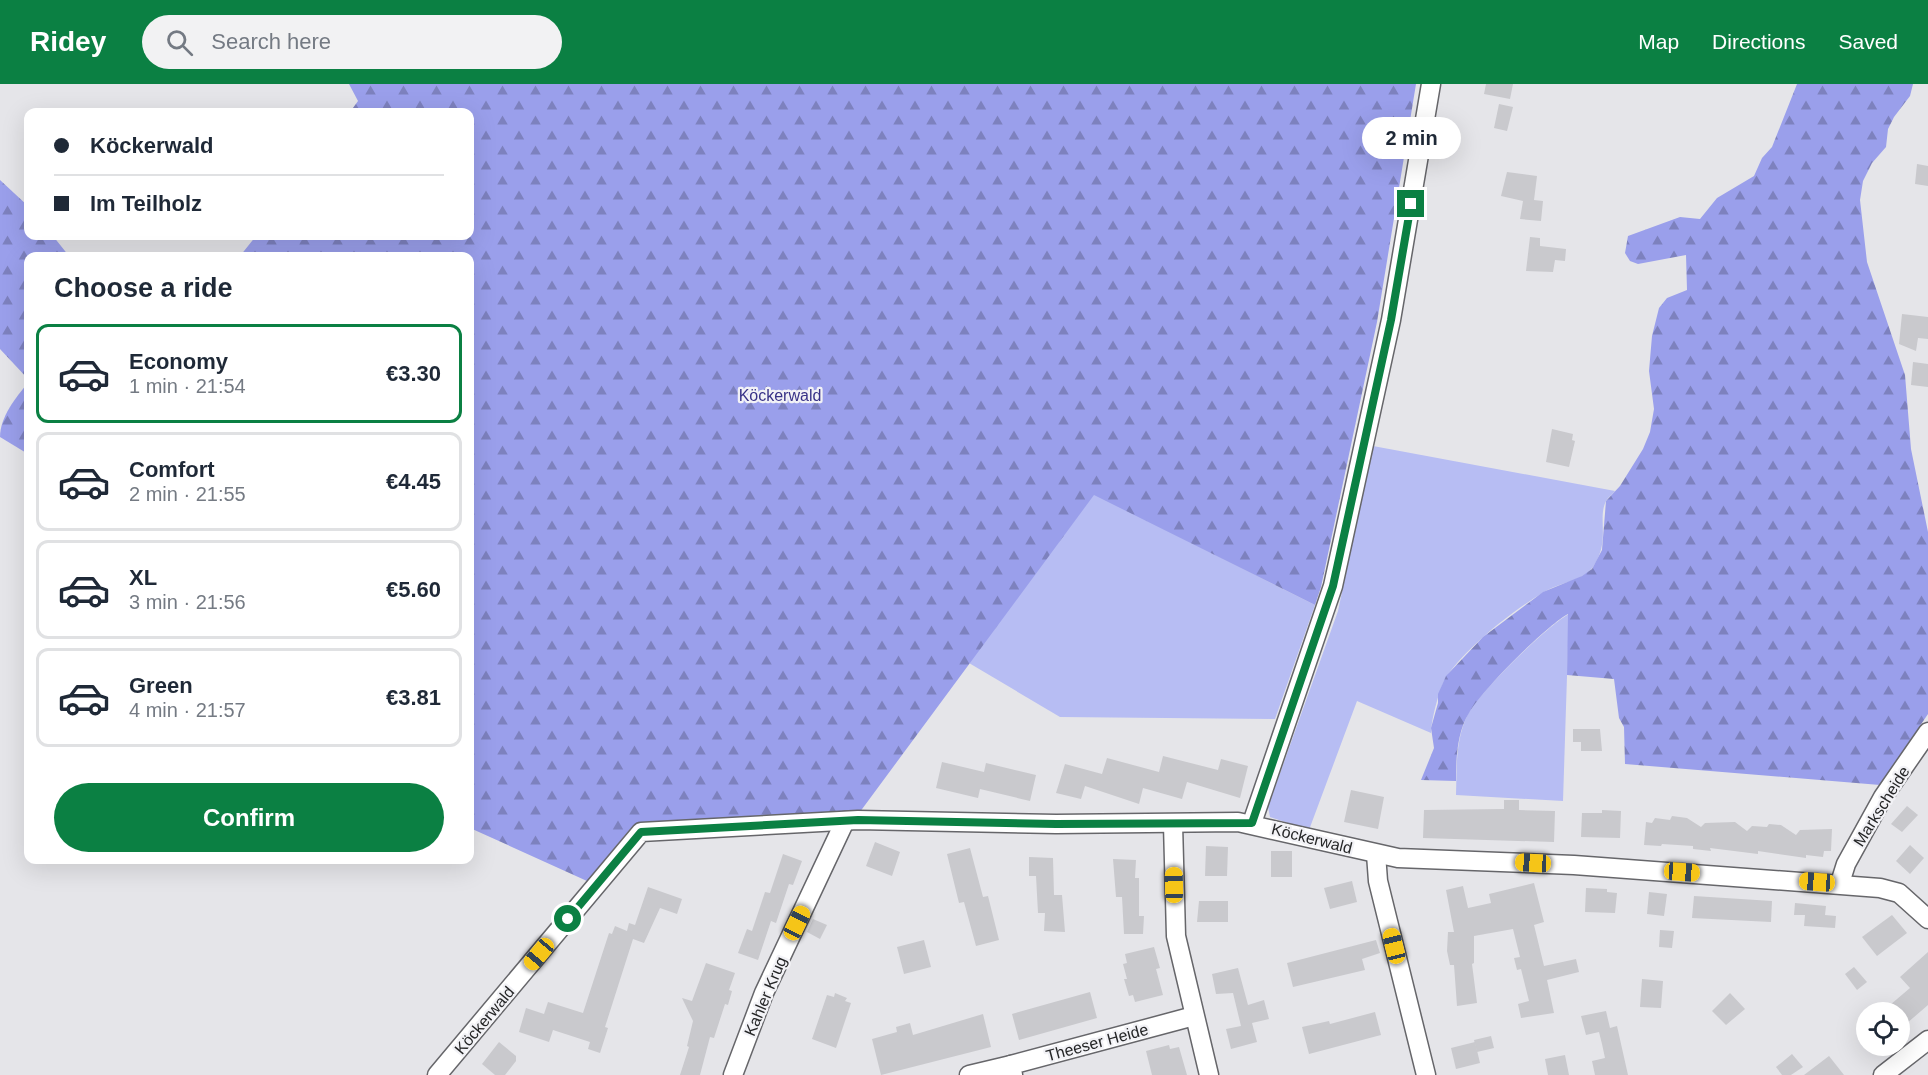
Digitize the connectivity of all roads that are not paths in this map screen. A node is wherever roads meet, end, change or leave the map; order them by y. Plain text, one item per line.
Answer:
1 (1431, 84) edge
2 (1928, 732) edge
3 (845, 821) junction
4 (1252, 823) junction
5 (1173, 824) junction
6 (1376, 854) junction
7 (1840, 883) junction
8 (1928, 919) edge
9 (1194, 1016) junction
10 (1928, 1040) edge
11 (1012, 1070) edge
12 (437, 1075) edge
13 (733, 1075) edge
14 (969, 1075) edge
15 (1209, 1075) edge
16 (1425, 1075) edge
17 (1883, 1075) edge

1 - 4 street
2 - 7 street, Markscheide
3 - 5 street, Köckerwald
3 - 12 street, Köckerwald
3 - 13 street, Kahler Krug
4 - 5 street, Köckerwald
4 - 6 street, Köckerwald
5 - 9 street
6 - 7 street, Köckerwald
6 - 16 street
7 - 8 street, Köckerwald
9 - 11 street, Theeser Heide
9 - 15 street
10 - 17 street
11 - 14 street

